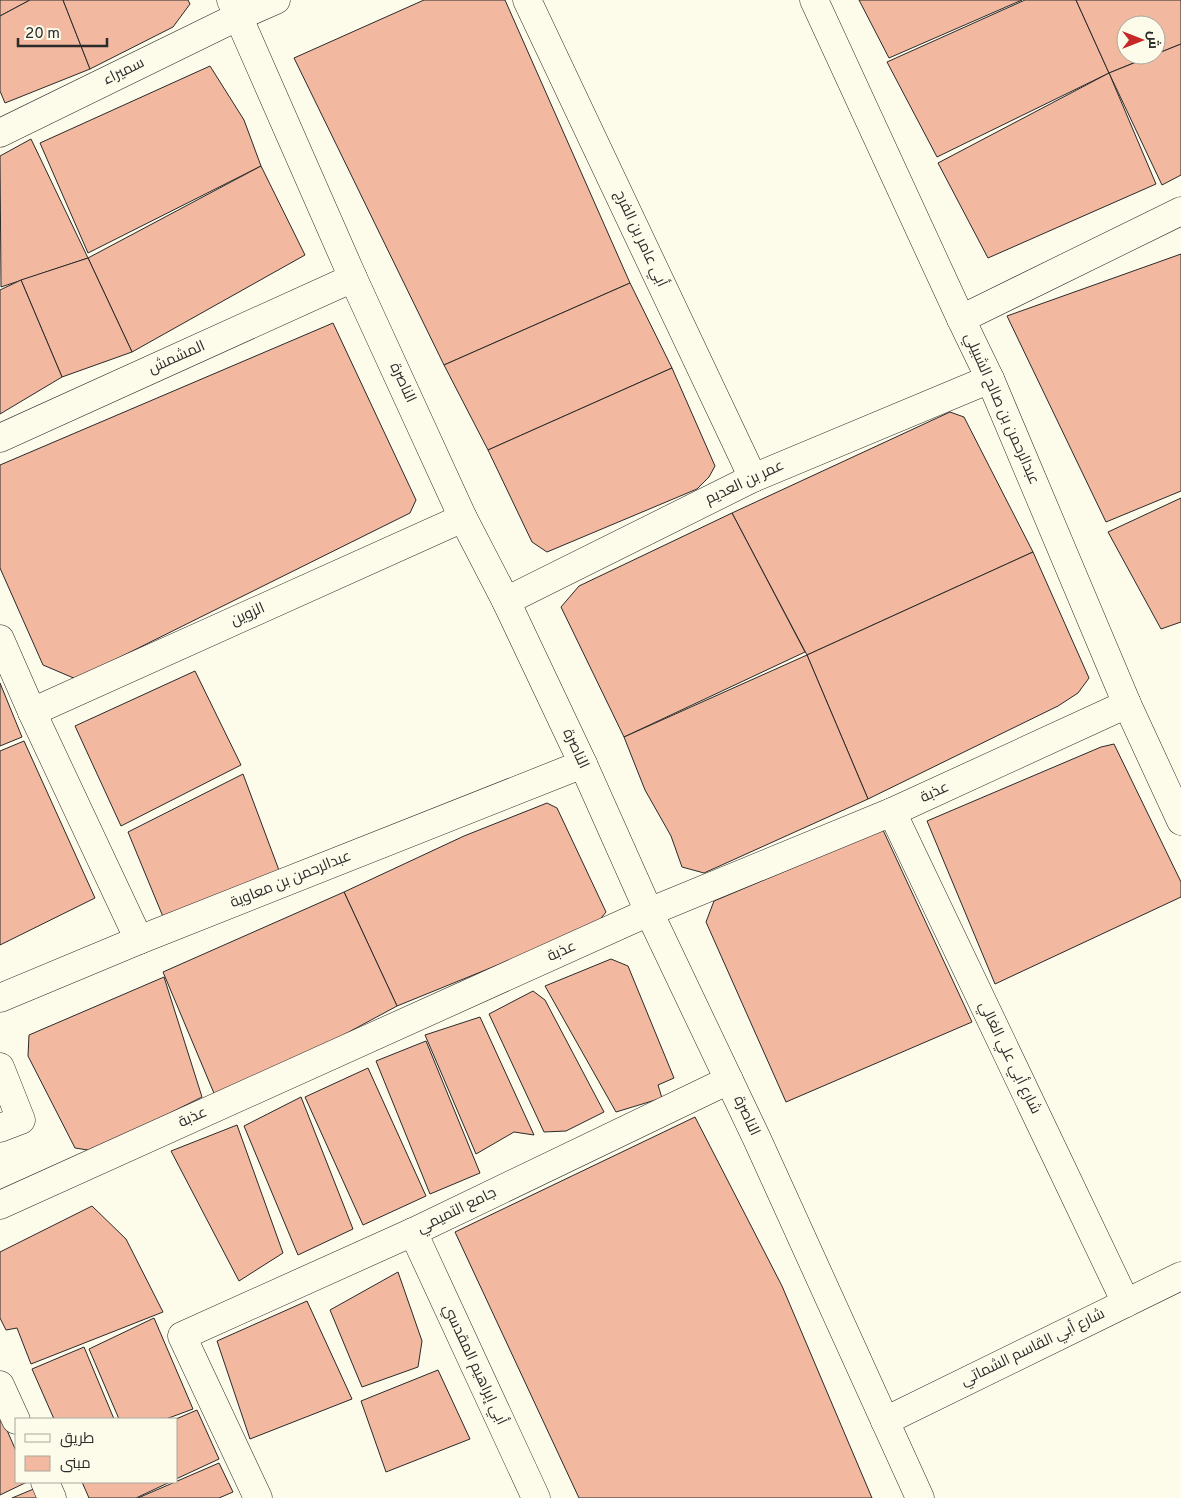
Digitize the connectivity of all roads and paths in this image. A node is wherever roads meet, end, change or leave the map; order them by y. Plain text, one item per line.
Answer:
1 (276, 0) edge
2 (527, 0) edge
3 (814, 0) edge
4 (234, 8) edge
5 (0, 133) edge
6 (1181, 211) edge
7 (353, 278) junction
8 (960, 319) junction
9 (990, 379) junction
10 (0, 438) edge
11 (753, 478) junction
12 (463, 518) junction
13 (506, 600) junction
14 (0, 640) edge
15 (1127, 704) junction
16 (32, 712) junction
17 (583, 764) junction
18 (892, 812) junction
19 (1181, 821) edge
20 (650, 912) junction
21 (140, 940) junction
22 (0, 998) edge
23 (0, 1068) edge
24 (730, 1080) junction
25 (11, 1124) edge
26 (0, 1205) edge
27 (412, 1232) junction
28 (1181, 1276) edge
29 (1126, 1303) junction
30 (0, 1385) edge
31 (15, 1418) edge
32 (884, 1421) junction
33 (44, 1483) edge
34 (52, 1498) edge
35 (258, 1498) edge
36 (536, 1498) edge
37 (920, 1498) edge

1 - 4 street, سميراء
2 - 11 street, أبي عامر بن الفرج
3 - 8 street, عبدالرحمن بن صالح الشبيلي
4 - 5 street, سميراء
4 - 7 street, الناصرة
6 - 8 street
7 - 10 street, المشمش
7 - 12 street, الناصرة
8 - 9 street, عبدالرحمن بن صالح الشبيلي
9 - 11 street, عمر بن العديم
9 - 15 street, عبدالرحمن بن صالح الشبيلي
11 - 13 street, عمر بن العديم
12 - 13 street, الناصرة
12 - 16 street, الزوين
13 - 17 street, الناصرة
14 - 16 street
15 - 18 street, عذبة
15 - 19 street, عبدالرحمن بن صالح الشبيلي
16 - 21 street
17 - 20 street, الناصرة
17 - 21 street, عبدالرحمن بن معاوية
18 - 20 street, عذبة
18 - 29 street, شارع أبي علي الغالي
20 - 24 street, الناصرة
20 - 26 street, عذبة
21 - 22 street, عبدالرحمن بن معاوية
23 - 25 street
24 - 27 street, جامع التميمي
24 - 32 street, الناصرة
27 - 35 street, جامع التميمي
27 - 36 street, أبي إبراهيم المقدسي
28 - 29 street, شارع أبي القاسم الشماتي
29 - 32 street, شارع أبي القاسم الشماتي
30 - 31 street
32 - 37 street, الناصرة
33 - 34 street

